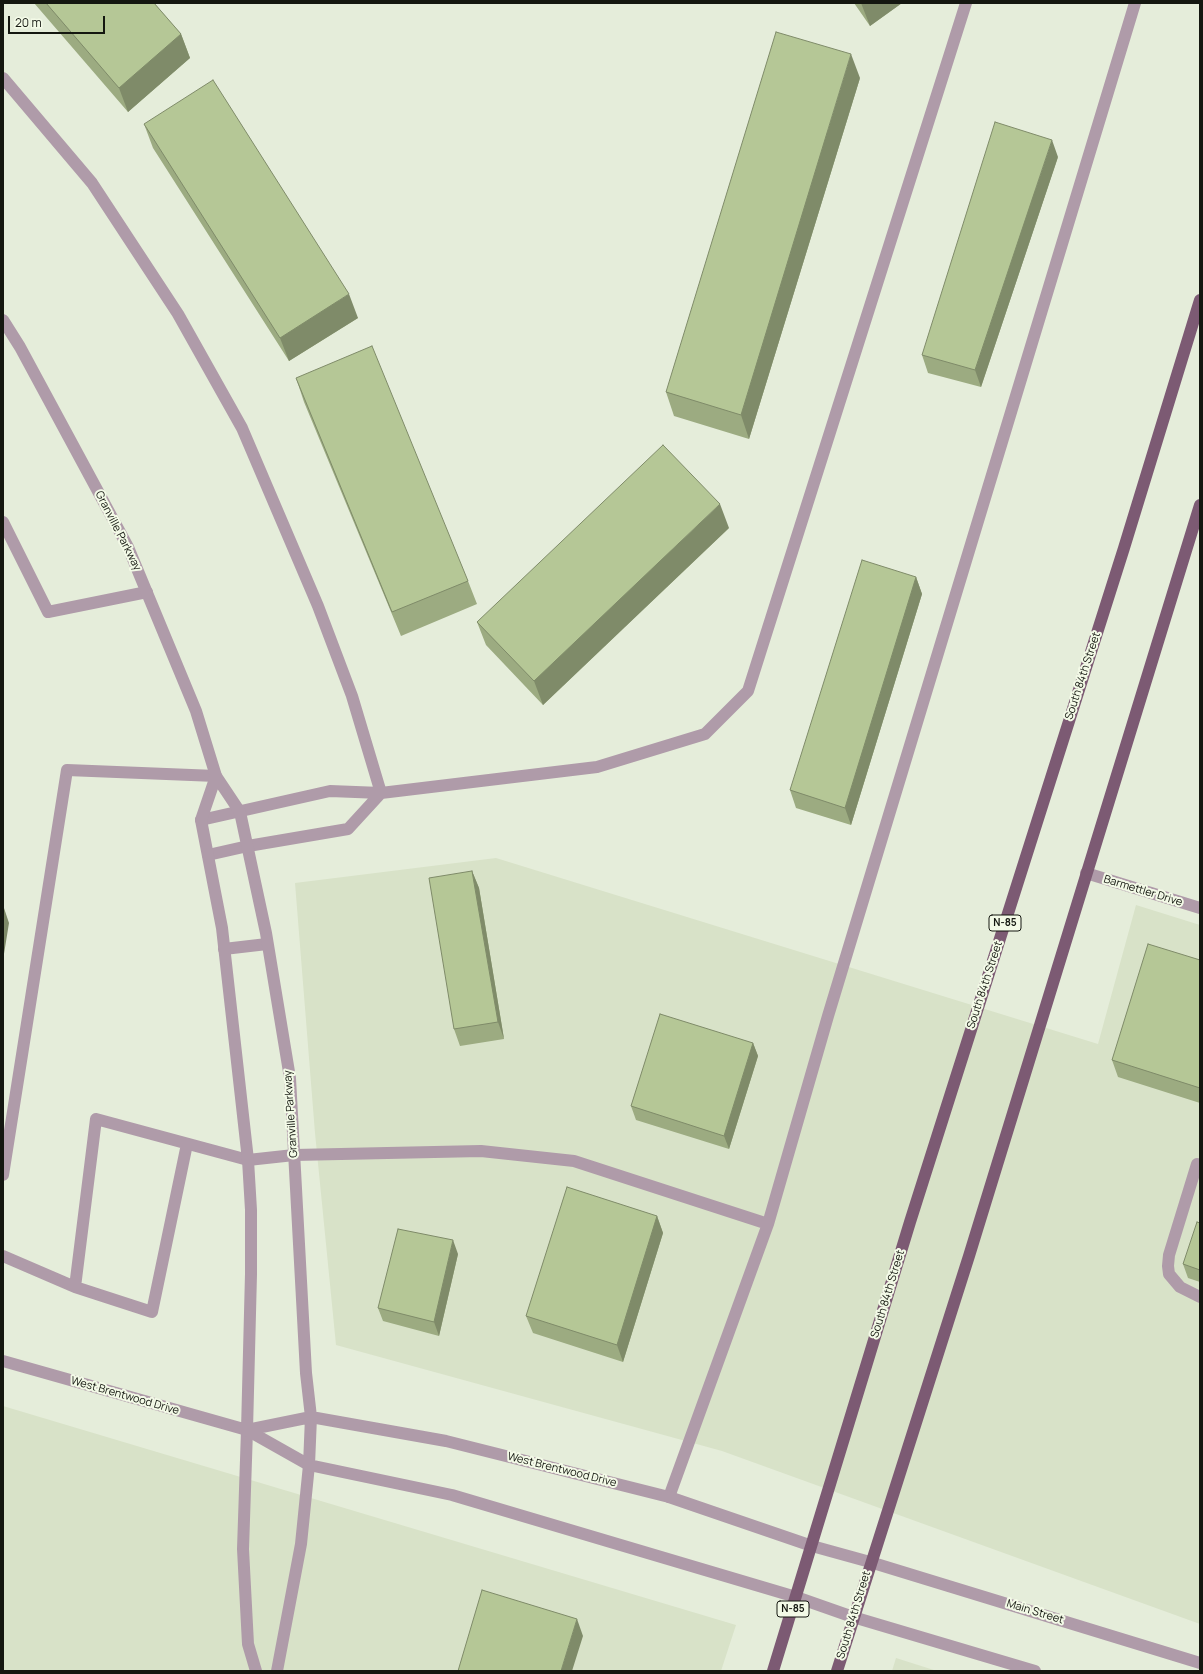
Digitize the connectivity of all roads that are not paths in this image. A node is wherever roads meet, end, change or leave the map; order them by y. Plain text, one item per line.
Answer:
1 (966, 3) edge
2 (1135, 3) edge
3 (3, 78) edge
4 (1200, 300) edge
5 (3, 320) edge
6 (1200, 505) edge
7 (3, 522) edge
8 (146, 592) junction
9 (216, 776) junction
10 (381, 793) junction
11 (240, 812) junction
12 (201, 820) junction
13 (248, 846) junction
14 (208, 855) junction
15 (1086, 874) junction
16 (1200, 908) edge
17 (267, 944) junction
18 (224, 949) junction
19 (187, 1144) junction
20 (294, 1155) junction
21 (248, 1160) junction
22 (1197, 1164) dead end
23 (3, 1175) edge
24 (768, 1224) junction
25 (3, 1256) edge
26 (75, 1287) junction
27 (1200, 1297) edge
28 (3, 1361) edge
29 (311, 1417) junction
30 (247, 1430) junction
31 (309, 1464) junction
32 (669, 1497) junction
33 (812, 1546) junction
34 (870, 1562) junction
35 (796, 1597) junction
36 (853, 1617) junction
37 (1200, 1663) edge
38 (256, 1671) edge
39 (277, 1671) edge
40 (773, 1671) edge
41 (837, 1671) edge
42 (1035, 1671) edge

1 - 10 street
2 - 24 street
3 - 10 street
4 - 33 main road, South 84th Street / N-85
5 - 8 street, Granville Parkway
6 - 15 main road, South 84th Street
7 - 8 street
8 - 9 street, Granville Parkway
9 - 11 street, Granville Parkway
9 - 12 street
9 - 23 street
10 - 11 street
10 - 13 street
11 - 12 street
11 - 13 street, Granville Parkway
12 - 14 street
13 - 14 street
13 - 17 street, Granville Parkway
14 - 18 street
15 - 16 street, Barmettler Drive
15 - 34 main road, South 84th Street
17 - 18 street
17 - 20 street, Granville Parkway
18 - 21 street
19 - 21 street
19 - 26 street
19 - 26 street
20 - 21 street
20 - 24 street
20 - 29 street, Granville Parkway
21 - 30 street
22 - 27 street
24 - 32 street
25 - 26 street
28 - 30 street, West Brentwood Drive
29 - 30 street, West Brentwood Drive
29 - 31 street, Granville Parkway
29 - 32 street, West Brentwood Drive
30 - 31 street, West Brentwood Drive
30 - 38 street
31 - 35 street, West Brentwood Drive
31 - 39 street, Granville Parkway
32 - 33 street, West Brentwood Drive
33 - 34 street, West Brentwood Drive
33 - 35 main road, South 84th Street / N-85
34 - 36 main road, South 84th Street
34 - 37 street, Main Street
35 - 36 street, West Brentwood Drive
35 - 40 main road, South 84th Street / N-85
36 - 41 main road, South 84th Street
36 - 42 street

